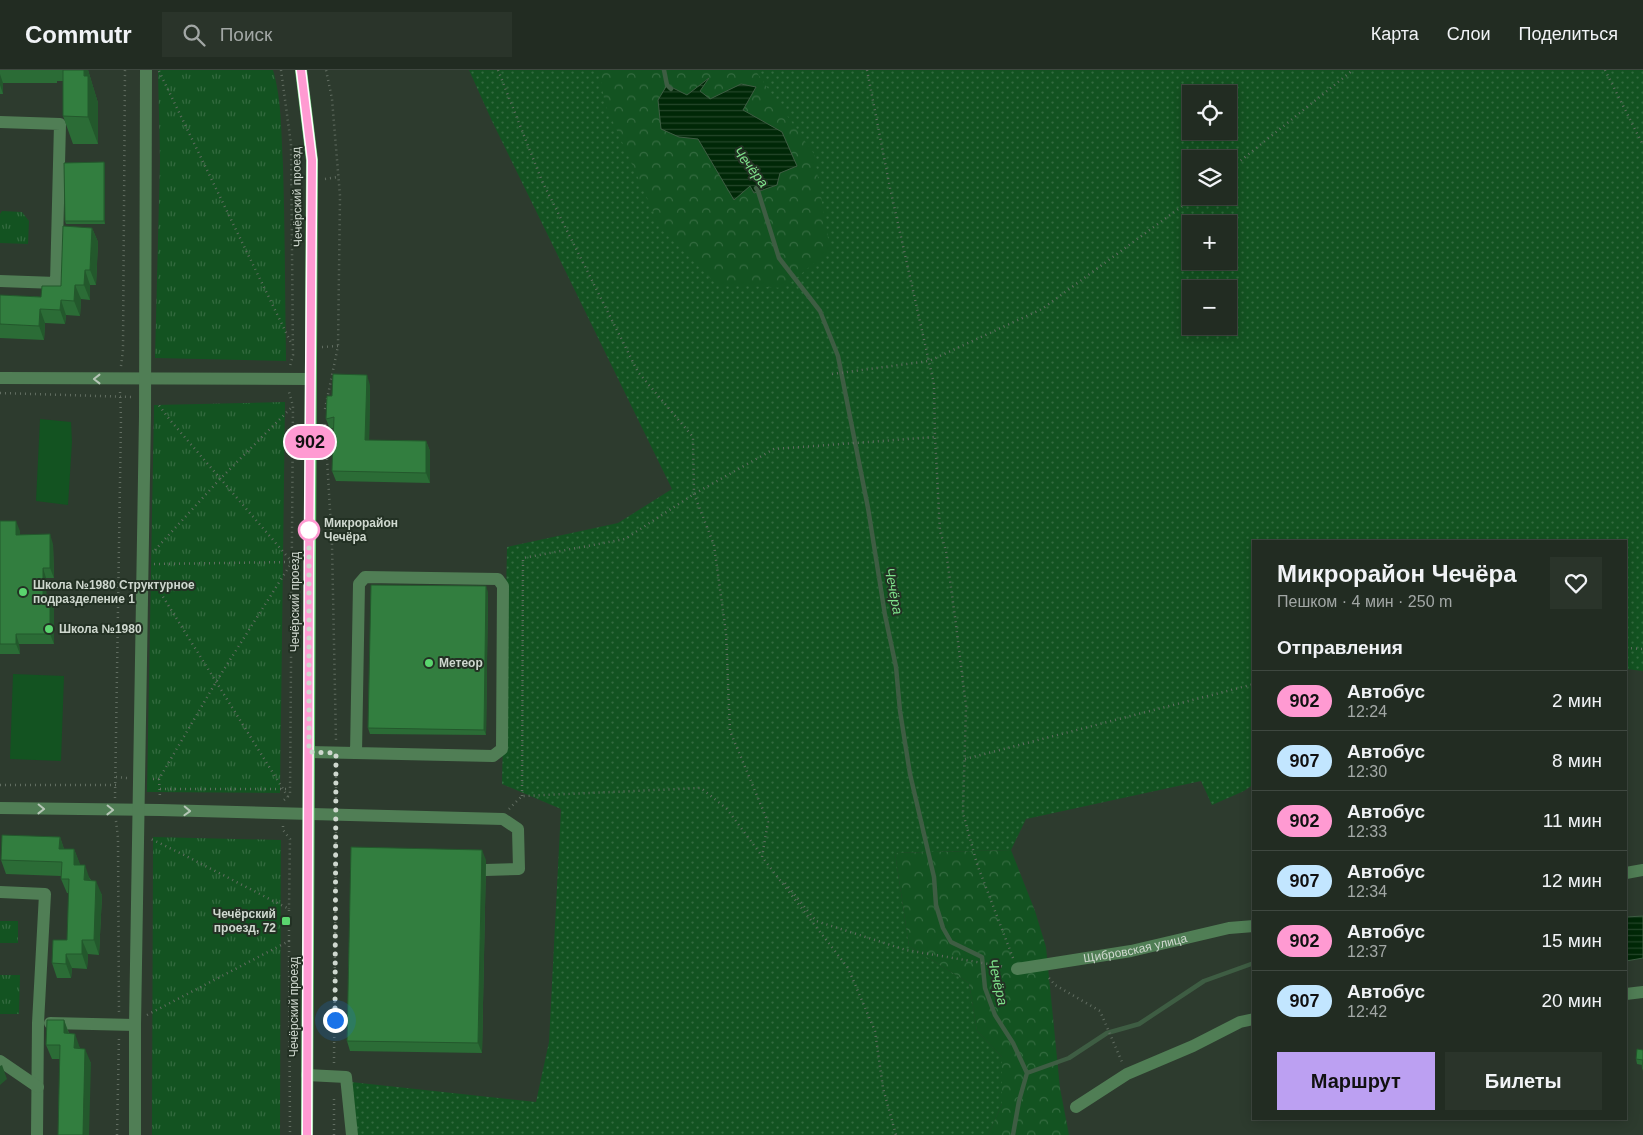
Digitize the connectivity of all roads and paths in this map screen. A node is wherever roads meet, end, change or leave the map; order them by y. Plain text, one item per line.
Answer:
1 (125, 70) edge
2 (146, 70) edge
3 (159, 70) edge
4 (281, 70) edge
5 (301, 70) edge
6 (326, 70) edge
7 (498, 70) edge
8 (867, 70) edge
9 (1354, 70) edge
10 (1605, 70) edge
11 (0, 122) edge
12 (1643, 145) edge
13 (1237, 164) edge
14 (1184, 205) edge
15 (0, 281) edge
16 (292, 345) junction
17 (929, 360) junction
18 (832, 374) dead end
19 (0, 378) edge
20 (120, 379) junction
21 (290, 379) junction
22 (310, 379) junction
23 (145, 380) junction
24 (0, 393) edge
25 (120, 397) junction
26 (144, 397) junction
27 (293, 406) junction
28 (324, 411) edge
29 (325, 419) edge
30 (935, 437) junction
31 (220, 479) junction
32 (694, 494) junction
33 (292, 562) junction
34 (143, 564) junction
35 (1627, 648) edge
36 (1643, 649) edge
37 (216, 682) junction
38 (1252, 685) edge
39 (291, 709) dead end
40 (309, 752) junction
41 (336, 753) junction
42 (356, 754) junction
43 (964, 759) junction
44 (116, 777) junction
45 (139, 779) junction
46 (0, 785) edge
47 (116, 785) junction
48 (290, 788) dead end
49 (160, 789) dead end
50 (281, 789) junction
51 (522, 796) junction
52 (288, 798) dead end
53 (0, 808) edge
54 (114, 810) junction
55 (138, 810) junction
56 (309, 814) junction
57 (336, 815) junction
58 (503, 819) junction
59 (150, 839) dead end
60 (762, 857) junction
61 (486, 870) dead end
62 (1643, 870) edge
63 (1627, 873) edge
64 (0, 892) edge
65 (1252, 926) edge
66 (289, 941) junction
67 (1038, 965) junction
68 (1000, 966) dead end
69 (1017, 969) joint
70 (1643, 992) edge
71 (1627, 994) edge
72 (146, 1016) dead end
73 (1252, 1019) edge
74 (38, 1023) junction
75 (119, 1024) junction
76 (135, 1025) junction
77 (0, 1060) edge
78 (1127, 1074) junction
79 (307, 1075) junction
80 (334, 1076) junction
81 (38, 1087) junction
82 (1076, 1108) dead end
83 (37, 1135) edge
84 (117, 1135) edge
85 (135, 1135) edge
86 (290, 1135) edge
87 (307, 1135) edge
88 (334, 1135) edge
89 (352, 1135) edge
90 (896, 1135) edge

1 - 20 path
2 - 23 street
3 - 16 path
4 - 16 path
5 - 22 main road, Чечёрский проезд
6 - 28 path
7 - 32 path
8 - 17 path
9 - 13 path
10 - 12 path
11 - 15 street
14 - 17 path
16 - 21 path
17 - 18 path
17 - 30 path
20 -> 19 street
20 - 23 street
20 - 25 path
21 - 22 street
21 - 23 street
21 - 27 path
22 - 40 main road, Чечёрский проезд
23 - 26 street
24 - 25 path
25 - 26 path
25 - 44 path
26 - 31 path
26 - 34 street
27 - 31 path
27 - 33 path
29 - 41 path
30 - 32 path
30 - 43 path
31 - 33 path
31 - 34 path
32 - 51 path
32 - 60 path
33 - 34 path
33 - 37 path
33 - 39 path
34 - 37 path
34 - 45 street
35 - 36 path
37 - 45 path
37 - 50 path
38 - 43 path
40 - 41 street
40 - 56 main road, Чечёрский проезд
41 - 42 street
41 - 57 path
42 - 42 street
43 - 69 path
44 - 45 path
44 - 47 path
45 - 55 street
46 - 47 path
47 - 54 path
48 - 50 path
49 - 50 path
50 - 52 path
51 - 58 path
51 - 60 path
53 -> 54 street
54 - 55 street
54 - 75 path
55 -> 56 street
55 - 76 street
56 - 57 street
56 - 79 main road, Чечёрский проезд
57 - 58 street
57 - 80 path
58 - 61 street
59 - 66 path
60 - 68 path
60 - 90 path
62 - 63 street
64 - 74 street
65 - 67 street, Щибровская улица
66 - 72 path
66 - 86 path
67 - 69 street, Щибровская улица
67 - 78 path
70 - 71 street
73 - 78 street
74 - 75 street
74 - 81 street
75 - 76 street
75 - 84 path
76 - 85 street
77 - 81 street
78 - 82 street
79 - 80 street
79 - 87 main road, Чечёрский проезд
80 - 88 path
80 - 89 street
81 - 83 street

